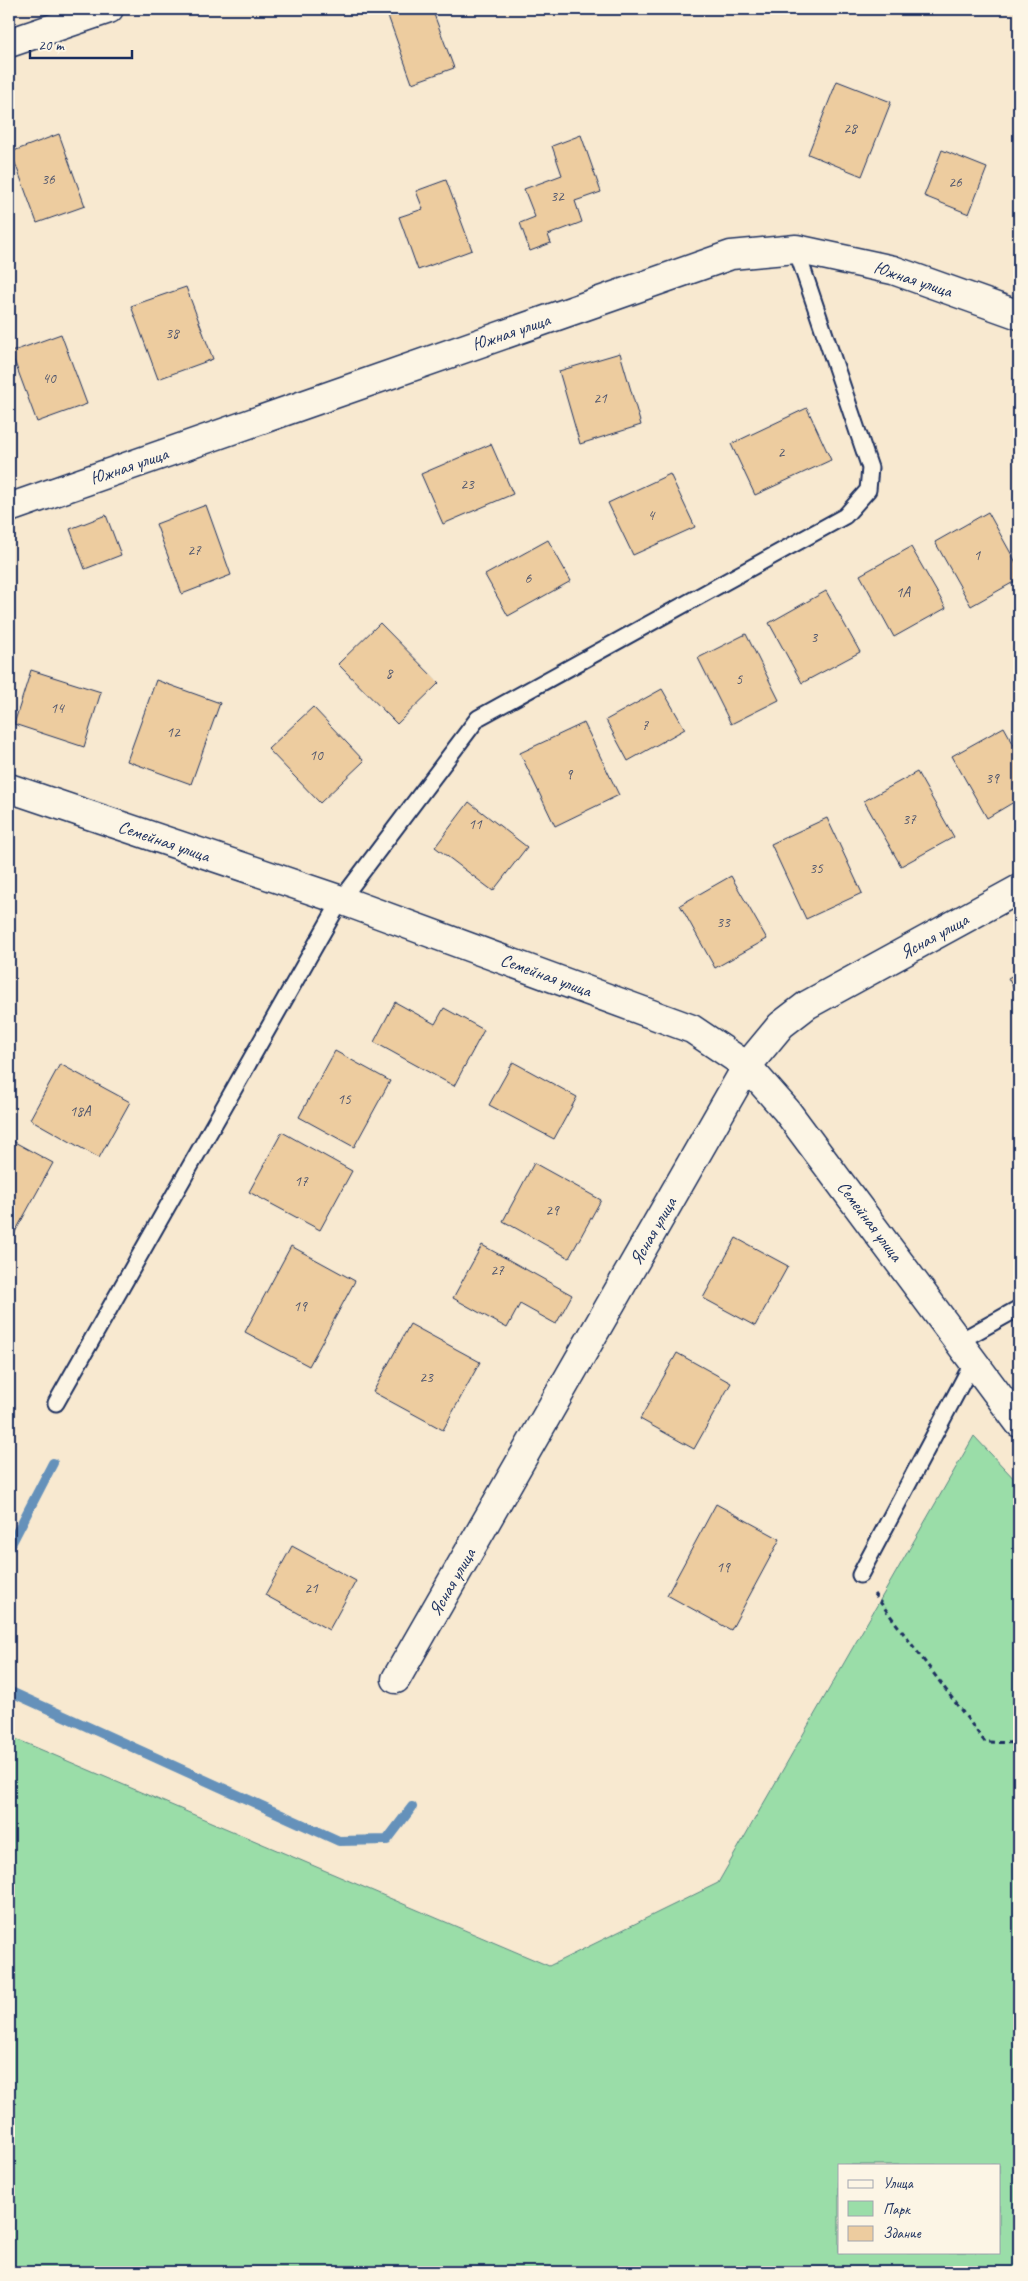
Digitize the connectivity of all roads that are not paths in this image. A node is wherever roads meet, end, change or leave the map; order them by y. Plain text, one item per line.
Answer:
1 (109, 9) edge
2 (9, 43) edge
3 (796, 248) junction
4 (1019, 315) edge
5 (9, 508) edge
6 (9, 788) edge
7 (1019, 889) edge
8 (341, 900) junction
9 (748, 1066) junction
10 (1019, 1308) edge
11 (966, 1351) junction
12 (56, 1403) dead end
13 (1019, 1424) edge
14 (860, 1575) road end
15 (396, 1679) dead end

1 - 2 street
3 - 4 street, Южная улица
3 - 5 street, Южная улица
3 - 8 lane
6 - 8 street, Семейная улица
7 - 9 street, Ясная улица
8 - 9 street, Семейная улица
8 - 12 lane
9 - 11 street, Семейная улица
9 - 15 street, Ясная улица
10 - 11 lane
11 - 13 street, Семейная улица
11 - 14 lane

